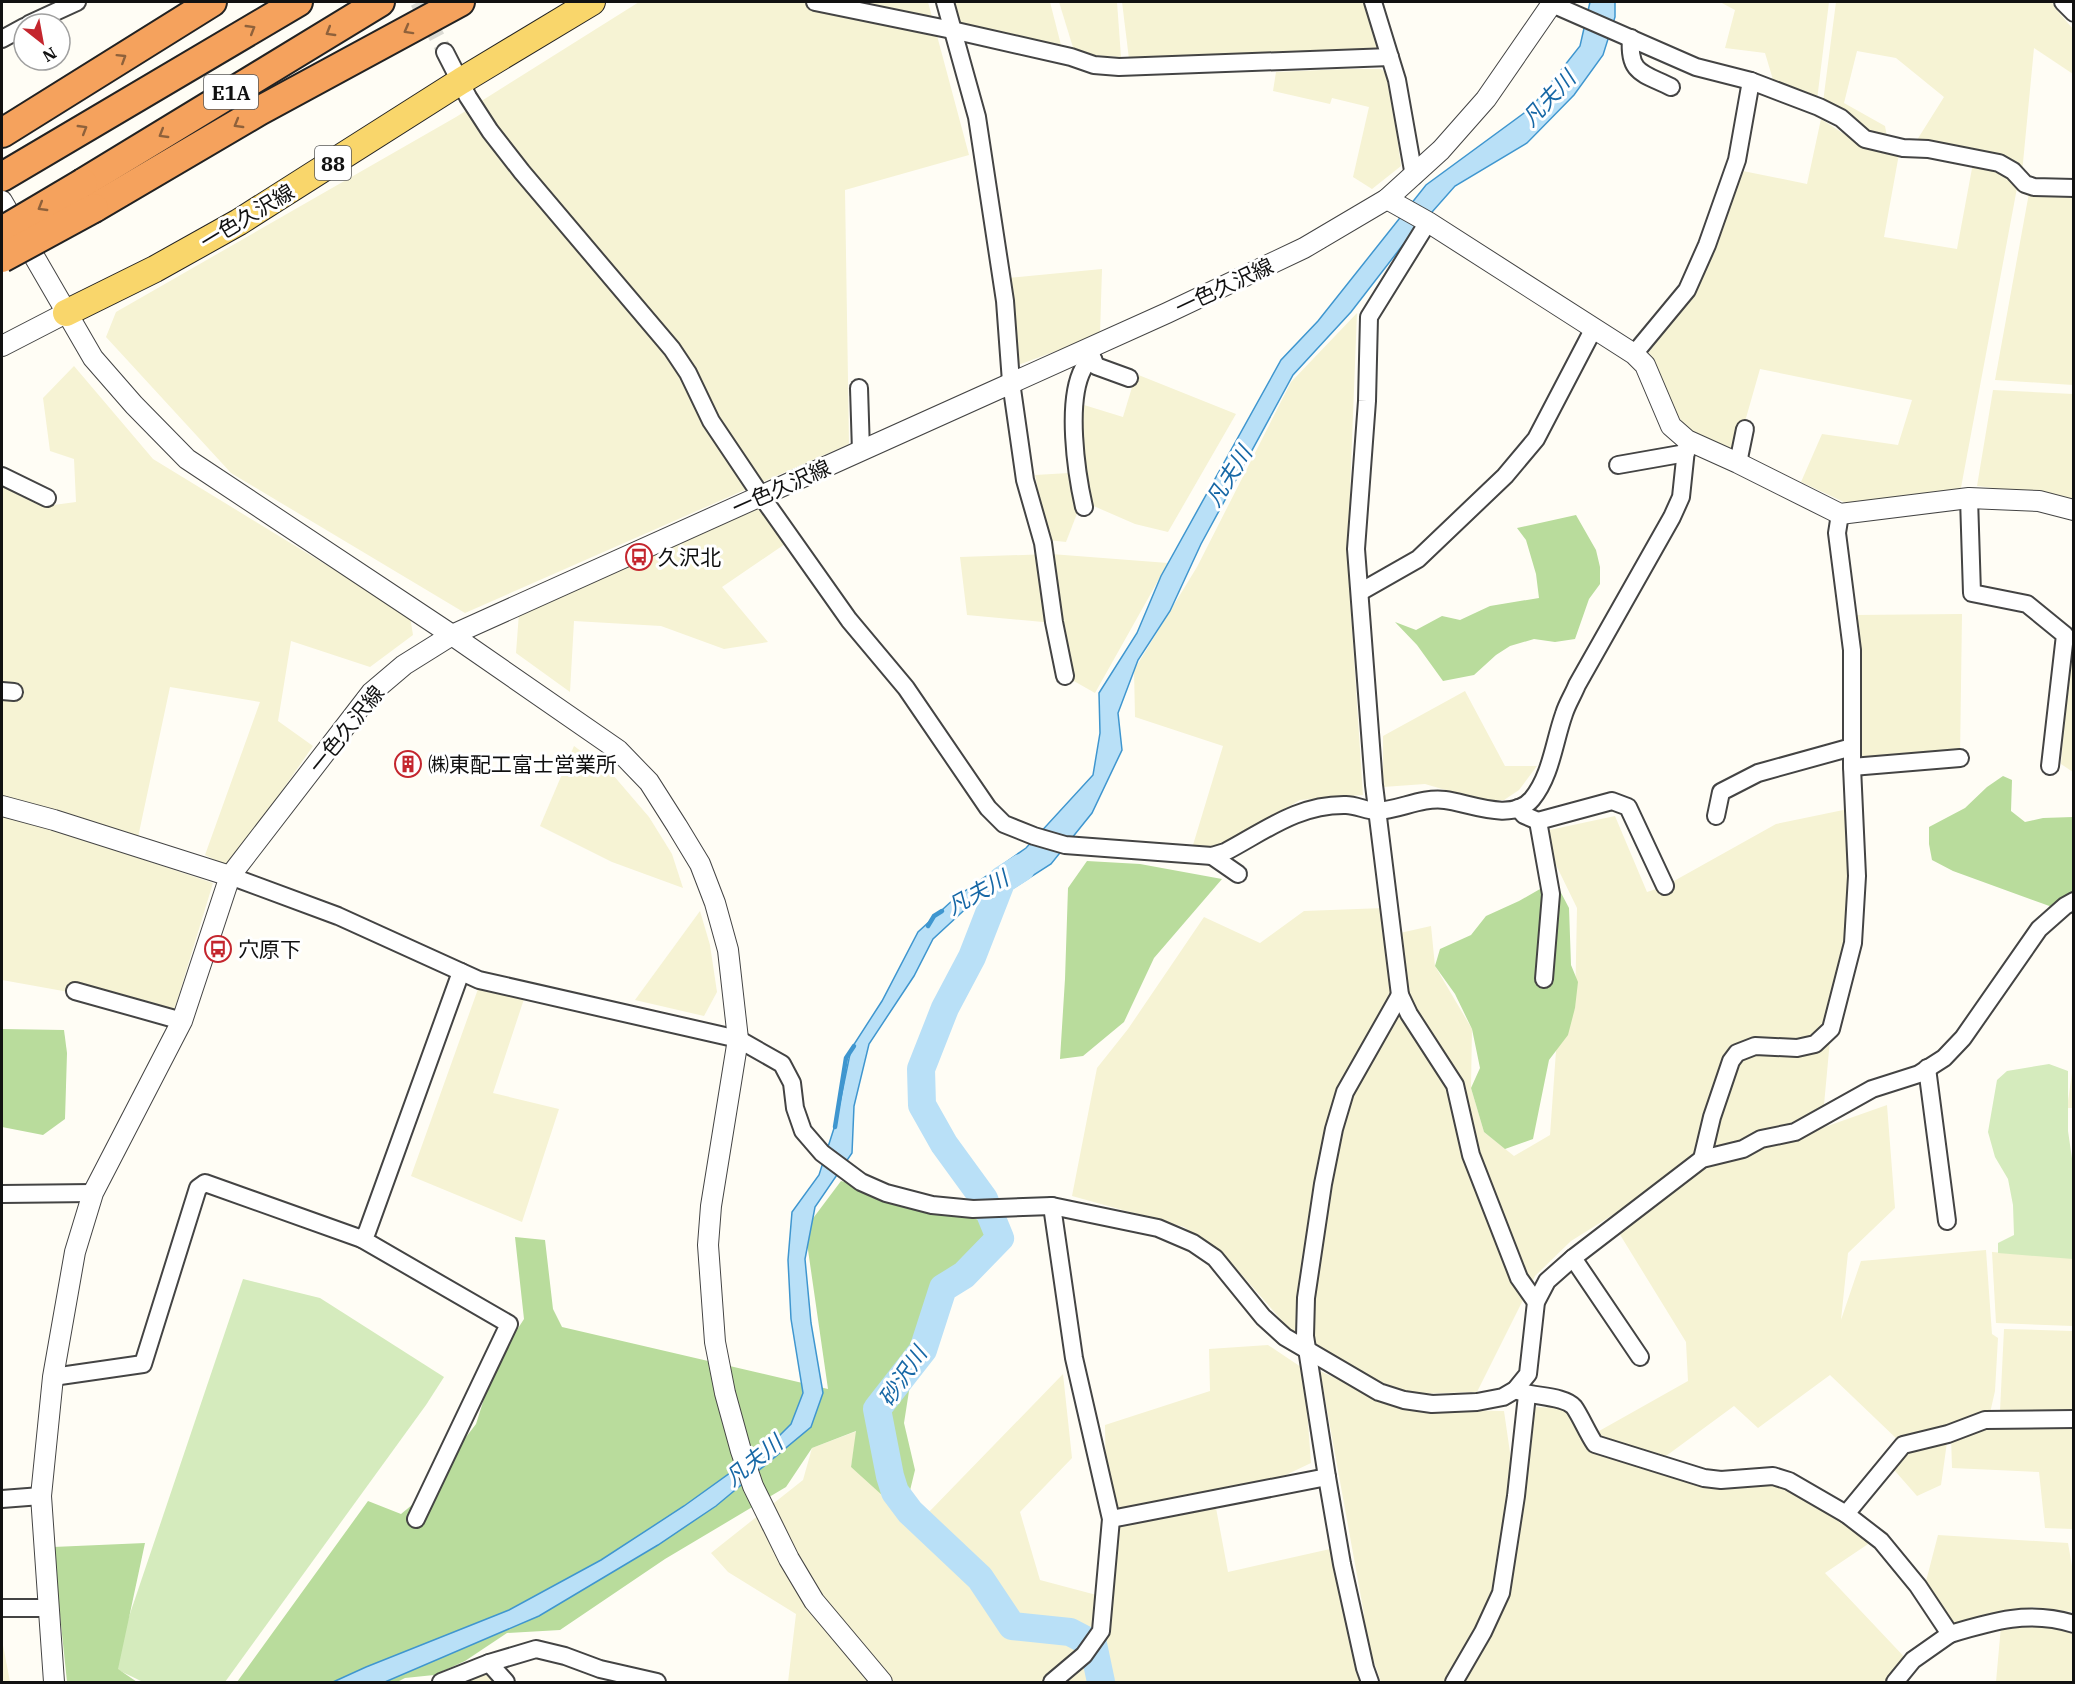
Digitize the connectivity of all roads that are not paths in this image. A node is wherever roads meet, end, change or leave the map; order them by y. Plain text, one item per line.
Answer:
1 (77, 2) edge
2 (212, 2) edge
3 (298, 2) edge
4 (380, 2) edge
5 (460, 2) edge
6 (592, 2) edge
7 (815, 2) edge
8 (945, 2) edge
9 (1373, 2) edge
10 (2063, 2) edge
11 (1553, 3) edge
12 (55, 12) edge
13 (2073, 14) edge
14 (952, 30) junction
15 (1626, 36) junction
16 (445, 52) tunnel mouth
17 (1390, 57) junction
18 (461, 81) junction
19 (1750, 81) junction
20 (1671, 87) dead end
21 (2, 133) edge
22 (1414, 176) junction
23 (2, 177) edge
24 (2073, 188) edge
25 (2, 201) edge
26 (1395, 203) junction
27 (1428, 222) junction
28 (2, 231) edge
29 (2, 258) edge
30 (66, 313) junction
31 (1594, 328) junction
32 (2, 346) edge
33 (1090, 354) junction
34 (1634, 354) junction
35 (1129, 378) dead end
36 (1011, 381) junction
37 (859, 388) dead end
38 (1745, 429) dead end
39 (1687, 446) junction
40 (861, 451) junction
41 (1738, 462) junction
42 (1618, 465) dead end
43 (2, 476) edge
44 (762, 496) junction
45 (47, 498) dead end
46 (1970, 498) junction
47 (1084, 507) dead end
48 (2073, 510) edge
49 (1840, 513) junction
50 (1360, 592) junction
51 (452, 635) junction
52 (1065, 676) dead end
53 (1852, 747) junction
54 (1960, 758) dead end
55 (1852, 766) junction
56 (2050, 766) dead end
57 (2, 806) edge
58 (1518, 808) junction
59 (1377, 811) junction
60 (1716, 816) dead end
61 (1538, 821) junction
62 (1212, 856) junction
63 (1238, 874) dead end
64 (230, 876) junction
65 (1665, 886) dead end
66 (2073, 901) edge
67 (461, 972) junction
68 (1544, 979) dead end
69 (75, 991) dead end
70 (1400, 995) junction
71 (182, 1021) junction
72 (738, 1039) junction
73 (1927, 1068) junction
74 (1702, 1159) junction
75 (93, 1193) junction
76 (2, 1194) edge
77 (1052, 1206) junction
78 (1947, 1221) dead end
79 (362, 1239) junction
80 (1573, 1257) junction
81 (1536, 1302) junction
82 (1308, 1351) junction
83 (1640, 1357) dead end
84 (53, 1377) junction
85 (1521, 1392) junction
86 (2073, 1419) edge
87 (1327, 1477) junction
88 (40, 1496) junction
89 (2, 1499) edge
90 (1846, 1514) junction
91 (416, 1519) dead end
92 (1111, 1519) junction
93 (2, 1608) edge
94 (48, 1608) junction
95 (2073, 1624) edge
96 (1950, 1634) junction
97 (489, 1663) junction
98 (54, 1683) edge
99 (441, 1683) edge
100 (506, 1683) edge
101 (657, 1683) edge
102 (882, 1683) edge
103 (1052, 1683) edge
104 (1371, 1683) edge
105 (1454, 1683) edge
106 (1895, 1683) edge

1 - 12 street
21 -> 2 highway
23 -> 3 highway, E1A
4 -> 28 highway, E1A, bridge
5 -> 29 highway, bridge
6 - 18 main road, 一色久沢線 / 88
7 - 14 street
8 - 14 street
9 - 17 street
10 - 13 street
11 - 15 street
11 - 22 street, 一色久沢線
14 - 17 street
14 - 36 street
15 - 19 street
15 - 20 street
16 - 18 street
17 - 22 street
18 - 30 main road, 一色久沢線 / 88
18 - 44 street
19 - 24 street
19 - 34 street
22 - 26 street, 一色久沢線
25 - 30 street
26 - 27 street
26 - 33 street, 一色久沢線
27 - 31 street
27 - 50 street
30 - 32 street
30 - 51 street
31 - 34 street
31 - 50 street
33 - 35 street
33 - 36 street, 一色久沢線
33 - 47 street
34 - 39 street
36 - 40 street, 一色久沢線
36 - 52 street
37 - 40 street
38 - 41 street
39 - 41 street
39 - 42 street
39 - 58 street
40 - 44 street, 一色久沢線
41 - 49 street
43 - 45 street
44 - 51 street, 一色久沢線
44 - 62 street
46 - 48 street
46 - 49 street
46 - 56 street
49 - 53 street
50 - 59 street
51 - 64 street, 一色久沢線
51 - 72 street
53 - 55 street
53 - 60 street
54 - 55 street
55 - 74 street
57 - 64 street
58 - 59 street
58 - 61 street
59 - 62 street
59 - 70 street
61 - 65 street
61 - 68 street
62 - 63 street
64 - 67 street
64 - 71 street, 一色久沢線
66 - 73 street
67 - 72 street
67 - 79 street
69 - 71 street
70 - 81 street
70 - 82 street
71 - 75 street, 一色久沢線
72 - 77 street
72 - 102 street
73 - 74 street
73 - 78 street
74 - 80 street
75 - 76 street
75 - 84 street, 一色久沢線
77 - 82 street
77 - 92 street
79 - 84 street
79 - 91 street
80 - 81 street
80 - 83 street
81 - 85 street
82 - 85 street
82 - 87 street
84 - 88 street, 一色久沢線
85 - 90 street
85 - 105 street
86 - 90 street
87 - 92 street
87 - 104 street
88 - 89 street
88 - 94 street, 一色久沢線
90 - 96 street
92 - 103 street
93 - 94 street
94 - 98 street, 一色久沢線
95 - 96 street
96 - 106 street
97 - 99 street
97 - 100 street
97 - 101 street

